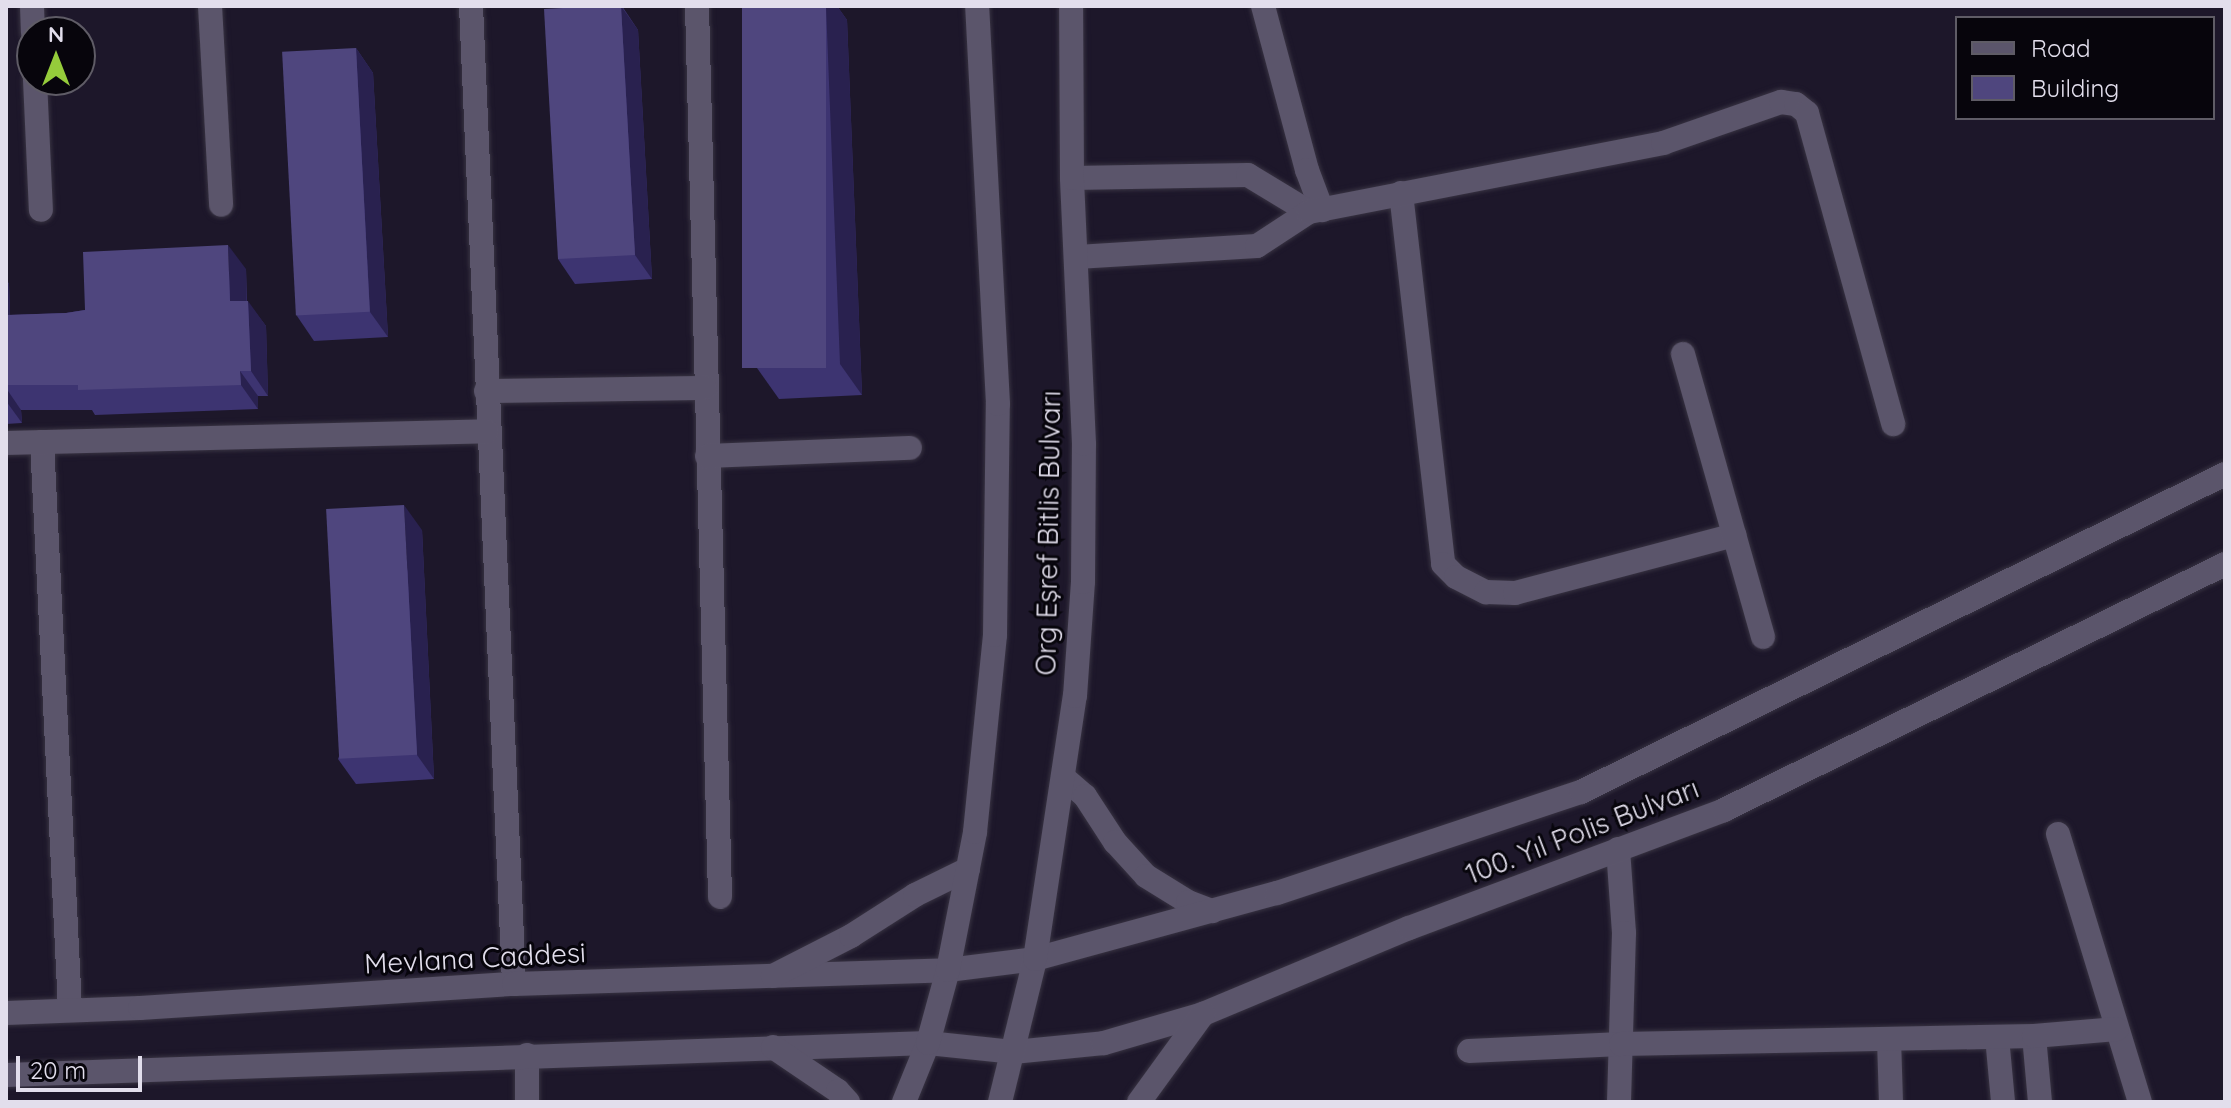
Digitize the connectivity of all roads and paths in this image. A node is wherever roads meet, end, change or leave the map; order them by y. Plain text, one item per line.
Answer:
1 (210, 6) edge
2 (471, 6) edge
3 (697, 6) edge
4 (977, 6) edge
5 (1071, 6) edge
6 (1263, 6) edge
7 (36, 96) edge
8 (1072, 178) junction
9 (1401, 193) junction
10 (221, 205) dead end
11 (41, 210) dead end
12 (1316, 211) junction
13 (1077, 257) junction
14 (1683, 354) dead end
15 (705, 388) junction
16 (486, 391) junction
17 (1893, 424) dead end
18 (487, 431) junction
19 (42, 442) junction
20 (6, 443) edge
21 (910, 448) dead end
22 (707, 456) junction
23 (2225, 474) edge
24 (1734, 535) junction
25 (2225, 564) edge
26 (1763, 637) dead end
27 (1063, 777) junction
28 (2058, 834) dead end
29 (1618, 849) junction
30 (968, 869) junction
31 (720, 897) dead end
32 (1212, 911) junction
33 (1035, 959) junction
34 (948, 970) junction
35 (773, 976) junction
36 (514, 984) junction
37 (70, 1009) junction
38 (6, 1013) edge
39 (1203, 1014) junction
40 (2117, 1029) junction
41 (2034, 1036) junction
42 (1997, 1037) junction
43 (1889, 1039) junction
44 (928, 1043) junction
45 (1621, 1044) junction
46 (773, 1047) junction
47 (1469, 1051) dead end
48 (1013, 1052) junction
49 (527, 1055) junction
50 (6, 1075) edge
51 (527, 1102) edge
52 (848, 1102) edge
53 (904, 1102) edge
54 (1000, 1102) edge
55 (1139, 1102) edge
56 (1619, 1102) edge
57 (1891, 1102) edge
58 (2003, 1102) edge
59 (2040, 1102) edge
60 (2140, 1102) edge

1 - 10 main road
2 - 16 main road
3 - 15 main road
4 - 30 main road
5 - 8 main road, Org Eşref Bitlis Bulvarı
6 - 12 main road
7 - 11 main road
8 - 12 main road
8 - 13 main road, Org Eşref Bitlis Bulvarı
9 - 12 main road
9 - 17 main road
9 - 24 main road
12 - 13 main road
13 - 27 main road, Org Eşref Bitlis Bulvarı
14 - 24 main road
15 - 16 main road
15 - 22 main road
16 - 18 main road
18 - 19 main road
18 - 36 main road
19 - 20 main road
19 - 37 main road
21 - 22 main road
22 - 31 main road
23 - 32 main road, Mevlana Caddesi
24 - 26 main road
25 - 29 main road, 100. Yıl Polis Bulvarı
27 - 32 main road
27 - 33 main road, Org Eşref Bitlis Bulvarı
28 - 40 main road
29 - 39 main road, 100. Yıl Polis Bulvarı
29 - 45 main road
30 - 34 main road
30 - 35 main road
32 - 33 main road, Mevlana Caddesi
33 - 34 main road, Mevlana Caddesi
33 - 48 main road, Org Eşref Bitlis Bulvarı
34 - 35 main road, Mevlana Caddesi
34 - 44 main road
35 - 36 main road, Mevlana Caddesi
36 - 37 main road, Mevlana Caddesi
37 - 38 main road, Mevlana Caddesi
39 - 48 main road, 100. Yıl Polis Bulvarı
39 - 55 main road
40 - 41 main road
40 - 60 main road
41 - 42 main road
41 - 59 main road
42 - 43 main road
42 - 58 main road
43 - 45 main road
43 - 57 main road
44 - 46 main road
44 - 48 main road, 100. Yıl Polis Bulvarı
44 - 53 main road
45 - 47 main road
45 - 56 main road
46 - 49 main road
46 - 52 main road
48 - 54 main road, Org Eşref Bitlis Bulvarı
49 - 50 main road
49 - 51 main road

